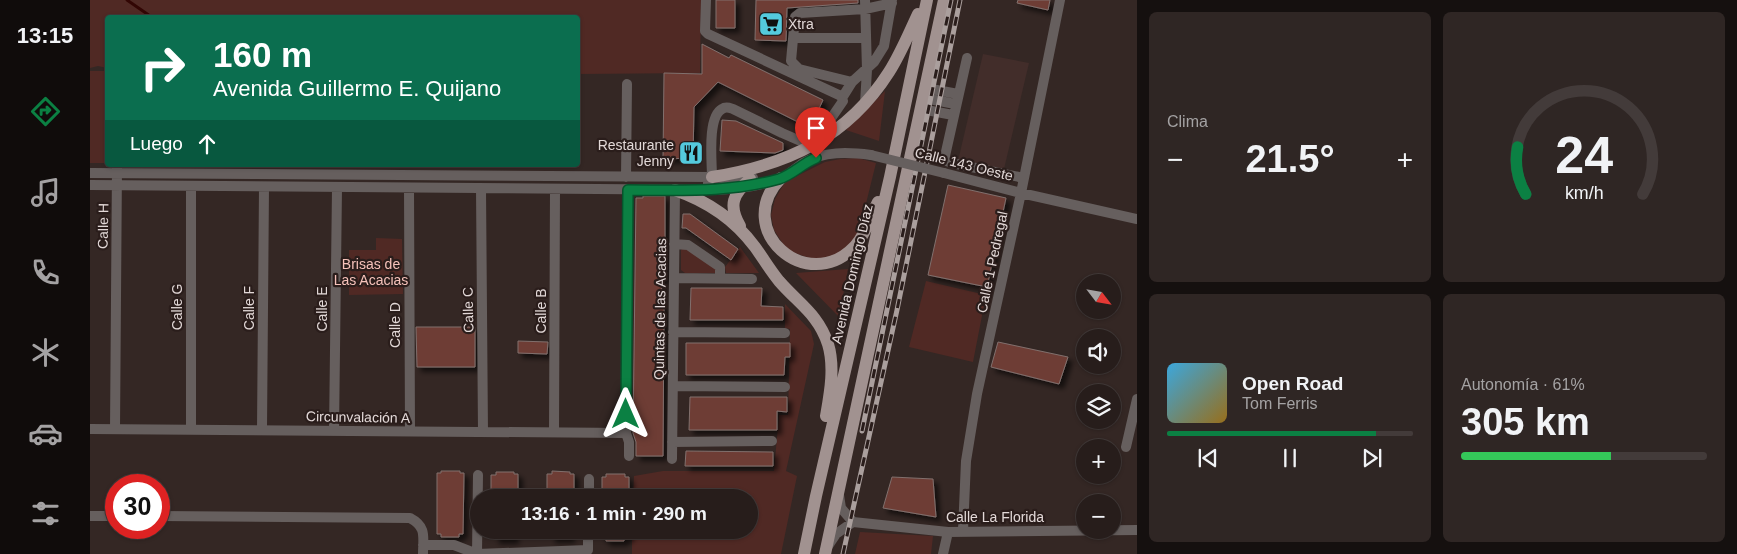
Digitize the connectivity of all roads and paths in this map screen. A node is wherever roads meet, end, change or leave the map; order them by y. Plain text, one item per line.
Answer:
1 (706, 0) edge
2 (926, 0) edge
3 (944, 0) edge
4 (1060, 0) edge
5 (892, 2) edge
6 (865, 5) edge
7 (793, 38) junction
8 (866, 38) junction
9 (967, 58) dead end
10 (867, 70) junction
11 (852, 82) junction
12 (627, 84) dead end
13 (842, 98) junction
14 (924, 98) junction
15 (957, 99) junction
16 (865, 103) junction
17 (953, 115) junction
18 (812, 146) junction
19 (554, 167) edge
20 (116, 169) edge
21 (189, 169) edge
22 (264, 170) edge
23 (336, 170) edge
24 (409, 170) edge
25 (482, 170) edge
26 (90, 173) edge
27 (555, 176) junction
28 (568, 176) junction
29 (784, 176) junction
30 (626, 177) junction
31 (712, 177) junction
32 (890, 177) junction
33 (1024, 178) junction
34 (750, 179) junction
35 (90, 185) edge
36 (117, 186) junction
37 (191, 186) junction
38 (264, 187) junction
39 (336, 188) junction
40 (408, 188) junction
41 (740, 188) junction
42 (481, 189) junction
43 (555, 189) junction
44 (568, 190) junction
45 (628, 190) junction
46 (675, 190) junction
47 (692, 190) junction
48 (1021, 193) junction
49 (1137, 219) edge
50 (744, 233) junction
51 (674, 244) junction
52 (674, 278) junction
53 (720, 279) junction
54 (752, 280) dead end
55 (673, 332) junction
56 (785, 333) dead end
57 (673, 386) junction
58 (784, 387) dead end
59 (1137, 399) edge
60 (90, 429) edge
61 (115, 429) junction
62 (192, 429) junction
63 (262, 429) junction
64 (334, 431) junction
65 (410, 431) junction
66 (483, 432) junction
67 (554, 432) junction
68 (626, 433) junction
69 (772, 441) dead end
70 (672, 442) junction
71 (1126, 447) dead end
72 (629, 456) dead end
73 (672, 459) dead end
74 (478, 475) dead end
75 (589, 480) dead end
76 (589, 489) edge
77 (839, 491) junction
78 (816, 496) junction
79 (90, 516) edge
80 (105, 516) edge
81 (170, 516) edge
82 (852, 522) junction
83 (1137, 530) edge
84 (963, 531) junction
85 (948, 532) junction
86 (588, 539) edge
87 (423, 550) edge
88 (825, 552) edge
89 (477, 554) edge
90 (804, 554) edge
91 (943, 554) edge

1 - 13 street
2 - 16 main road
2 - 32 main road, Avenida Domingo Díaz
3 - 14 main road
4 - 33 street, Calle 1 Pedregal
5 - 6 street
5 - 10 street
6 - 7 street
6 - 8 street
7 - 8 street
7 - 11 street
8 - 10 street
9 - 15 street
10 - 11 street
10 - 16 street
11 - 13 street
12 - 30 street
13 - 18 street
14 - 15 street
14 - 17 street
14 - 77 main road
15 - 17 street
16 - 18 main road
17 - 33 street
18 - 31 main road
18 - 31 street
19 - 27 street
20 - 21 street
20 - 26 street
20 - 36 street, Calle H
21 - 22 street
22 - 23 street
23 - 24 street
24 - 25 street
25 - 27 street
27 - 28 street
28 - 30 street
28 - 44 street
29 - 32 main road
29 - 34 street
29 - 41 street
29 - 48 street, Calle 143 Oeste, bridge
30 - 31 street
31 - 34 street
31 - 47 street
32 - 78 main road, Avenida Domingo Díaz
33 - 48 street, Calle 1 Pedregal
34 - 41 main road
35 - 36 street
36 - 37 street
36 - 61 street, Calle H
37 - 38 street
37 - 62 street, Calle G
38 - 39 street
38 - 63 street, Calle F
39 - 40 street
39 - 64 street, Calle E
40 - 42 street
40 - 65 street, Calle D
41 - 47 street
41 - 50 main road
42 - 43 street
42 - 66 street, Calle C
43 - 44 street
43 - 67 street, Calle B
44 - 45 street
45 - 46 street
45 - 68 street
46 - 47 street
46 - 50 main road
46 - 51 street, Quintas de las Acacias
48 - 49 street, Calle 143 Oeste
48 - 84 street, Calle 1 Pedregal
50 - 78 main road
51 - 52 street, Quintas de las Acacias
51 - 53 street
52 - 53 street
52 - 55 street, Quintas de las Acacias
53 - 54 street
55 - 56 street
55 - 57 street, Quintas de las Acacias
57 - 58 street
57 - 70 street, Quintas de las Acacias
59 - 71 street
60 - 61 street, Circunvalación A
61 - 62 street, Circunvalación A
62 - 63 street, Circunvalación A
63 - 64 street, Circunvalación A
64 - 65 street, Circunvalación A
65 - 66 street, Circunvalación A
66 - 67 street, Circunvalación A
67 - 68 street, Circunvalación A
68 - 72 street
69 - 70 street
70 - 73 street, Quintas de las Acacias
74 - 89 street
75 - 76 street
77 - 82 street
77 - 88 main road
78 - 90 main road, Avenida Domingo Díaz
79 - 80 street
81 - 87 street
82 - 85 street, Calle La Florida
82 - 88 street
83 - 84 street, Calle La Florida
84 - 85 street, Calle La Florida
85 - 91 street
86 - 89 street
87 - 89 street

